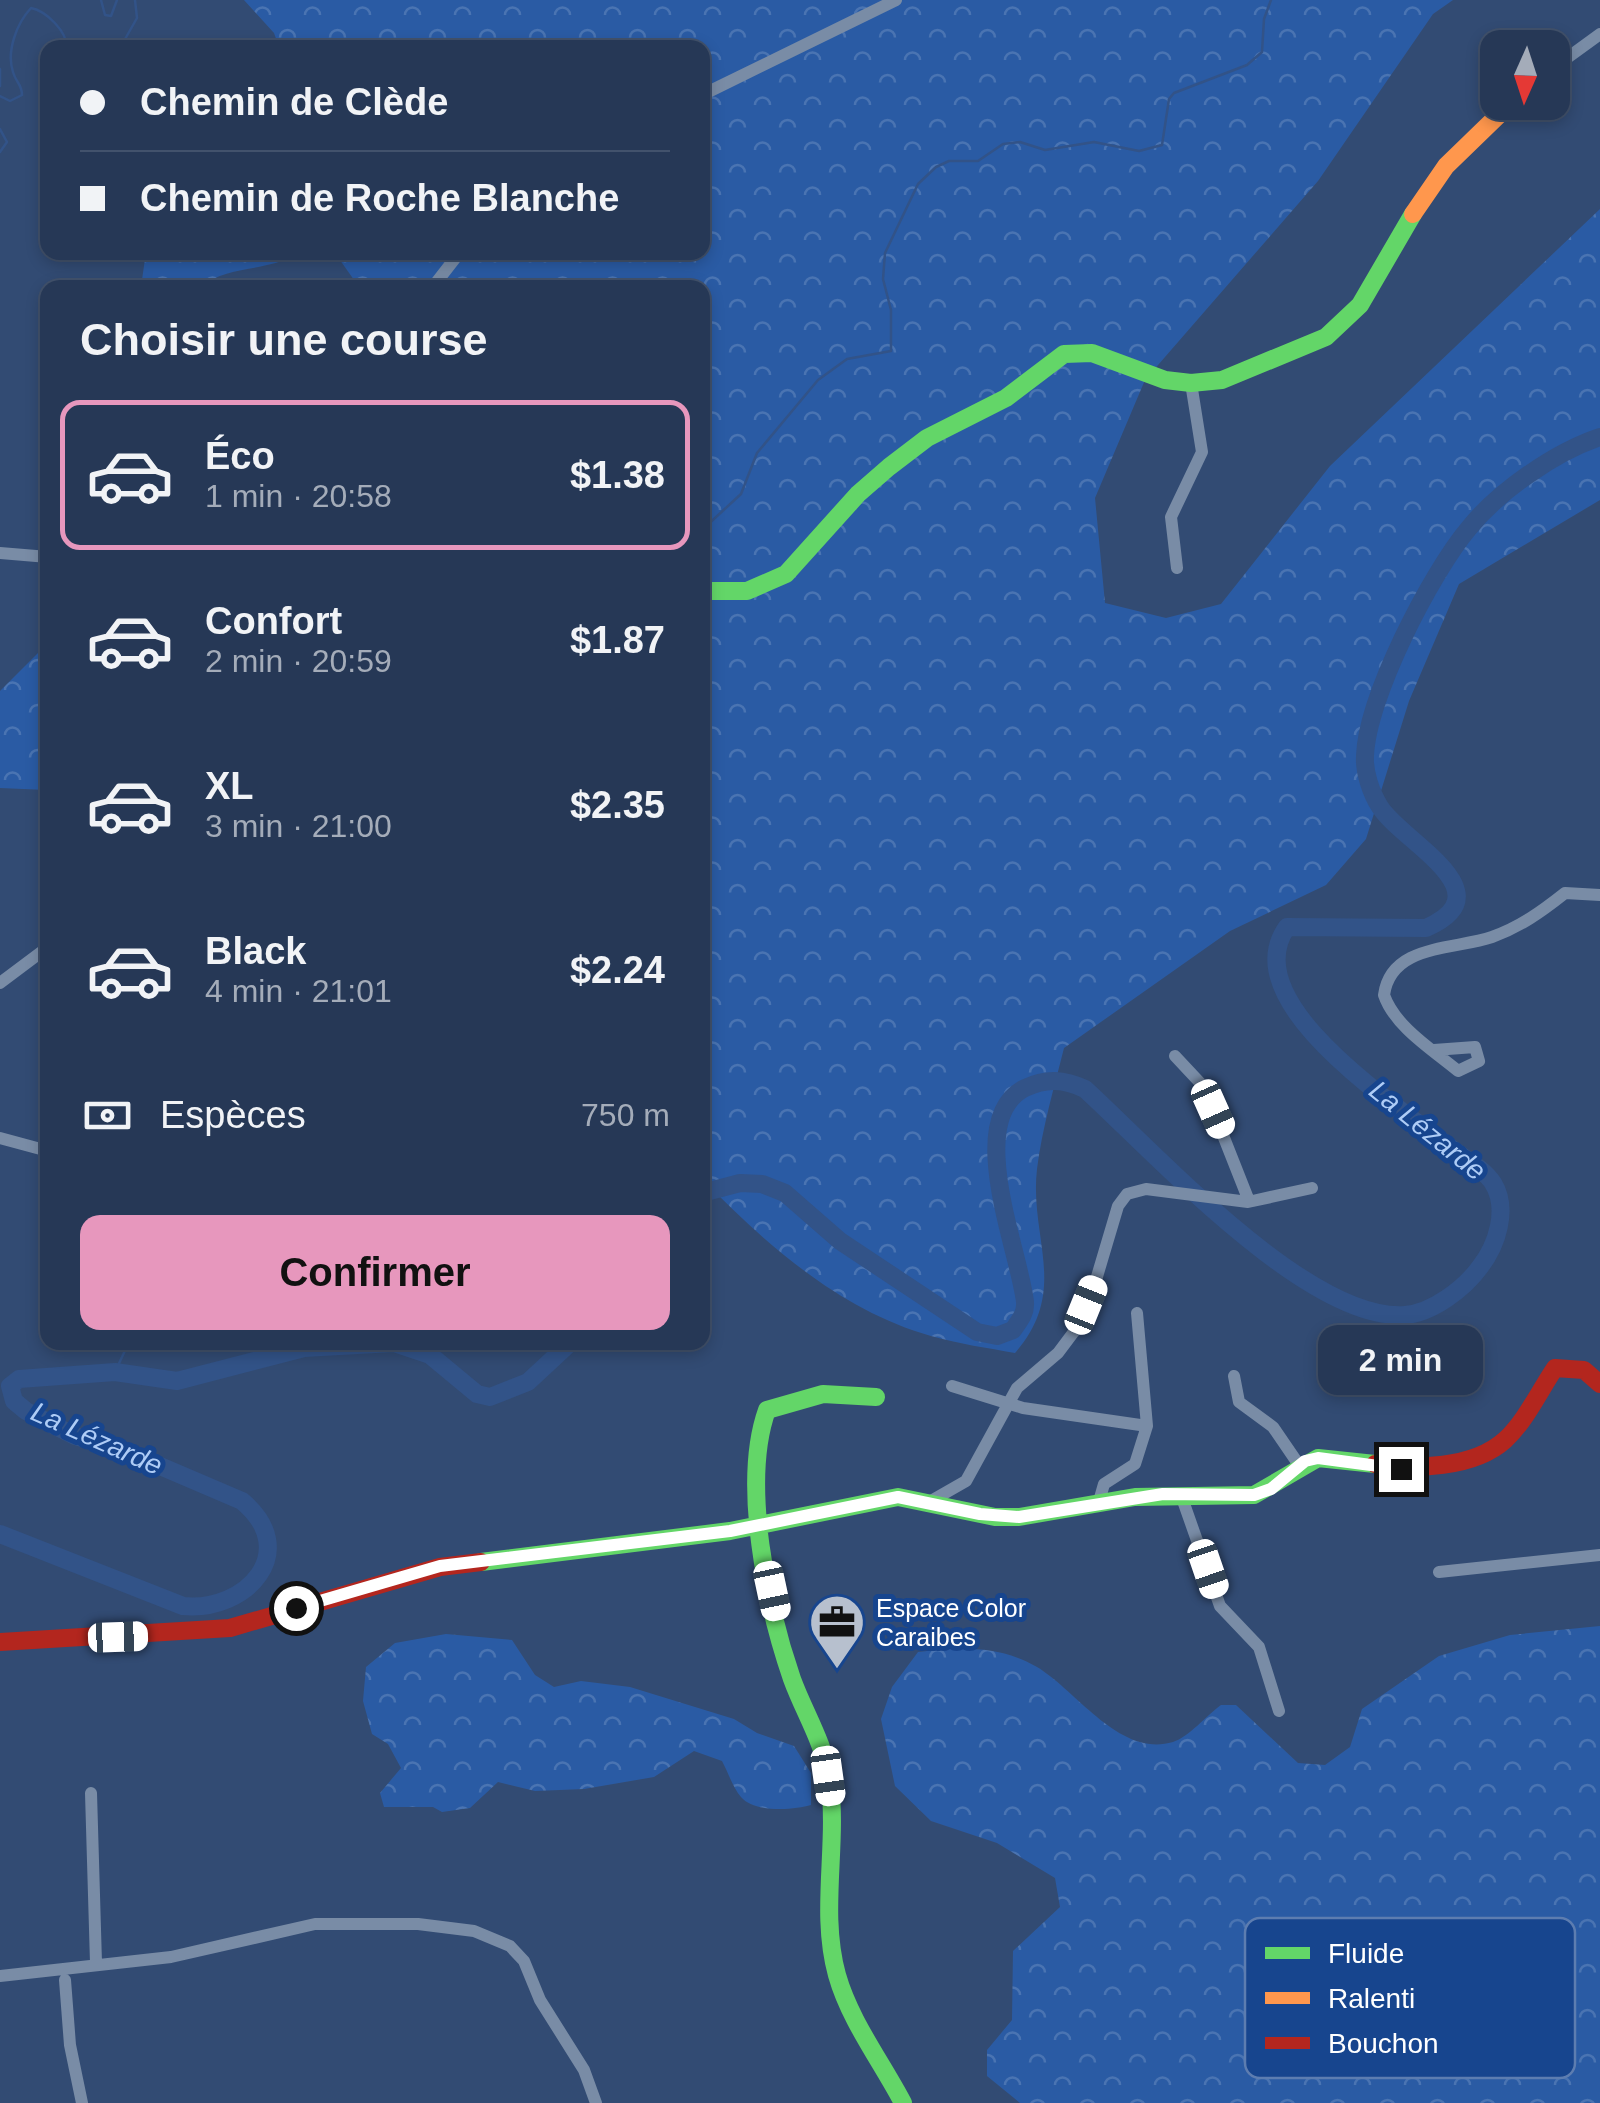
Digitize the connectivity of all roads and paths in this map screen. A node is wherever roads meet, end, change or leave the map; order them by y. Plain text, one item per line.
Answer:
1 (896, 0) edge
2 (1600, 34) edge
3 (1570, 56) edge
4 (710, 91) edge
5 (1493, 120) edge
6 (454, 260) edge
7 (438, 280) edge
8 (1191, 383) junction
9 (0, 553) edge
10 (40, 557) edge
11 (1176, 568) dead end
12 (710, 591) edge
13 (1600, 895) edge
14 (40, 953) edge
15 (0, 983) edge
16 (1434, 1050) dead end
17 (1175, 1056) dead end
18 (0, 1138) edge
19 (40, 1149) edge
20 (1312, 1188) dead end
21 (1249, 1202) junction
22 (1137, 1313) dead end
23 (1234, 1376) dead end
24 (1600, 1384) edge
25 (952, 1386) dead end
26 (876, 1397) dead end
27 (1008, 1405) junction
28 (1147, 1426) junction
29 (1299, 1465) junction
30 (1181, 1495) junction
31 (931, 1500) junction
32 (1098, 1505) junction
33 (758, 1526) junction
34 (1600, 1555) edge
35 (1440, 1572) dead end
36 (0, 1642) edge
37 (1279, 1710) dead end
38 (91, 1793) dead end
39 (96, 1962) junction
40 (0, 1976) edge
41 (65, 1980) dead end
42 (82, 2103) edge
43 (596, 2103) edge
44 (903, 2103) edge

1 - 4 street
2 - 3 street
5 - 8 street
6 - 7 street
8 - 11 street
8 - 12 street
9 - 10 street
13 - 16 street
14 - 15 street
17 - 21 street
18 - 19 street
20 - 21 street
21 - 27 street
22 - 28 street
23 - 29 street
24 - 29 street
25 - 27 street
26 - 33 street
27 - 28 street
27 - 31 street
28 - 32 street
29 - 30 street
30 - 32 street
30 - 37 street
31 - 32 street
31 - 33 street
33 - 36 street
33 - 44 street
34 - 35 street
38 - 39 street
39 - 40 street
39 - 43 street
41 - 42 street

